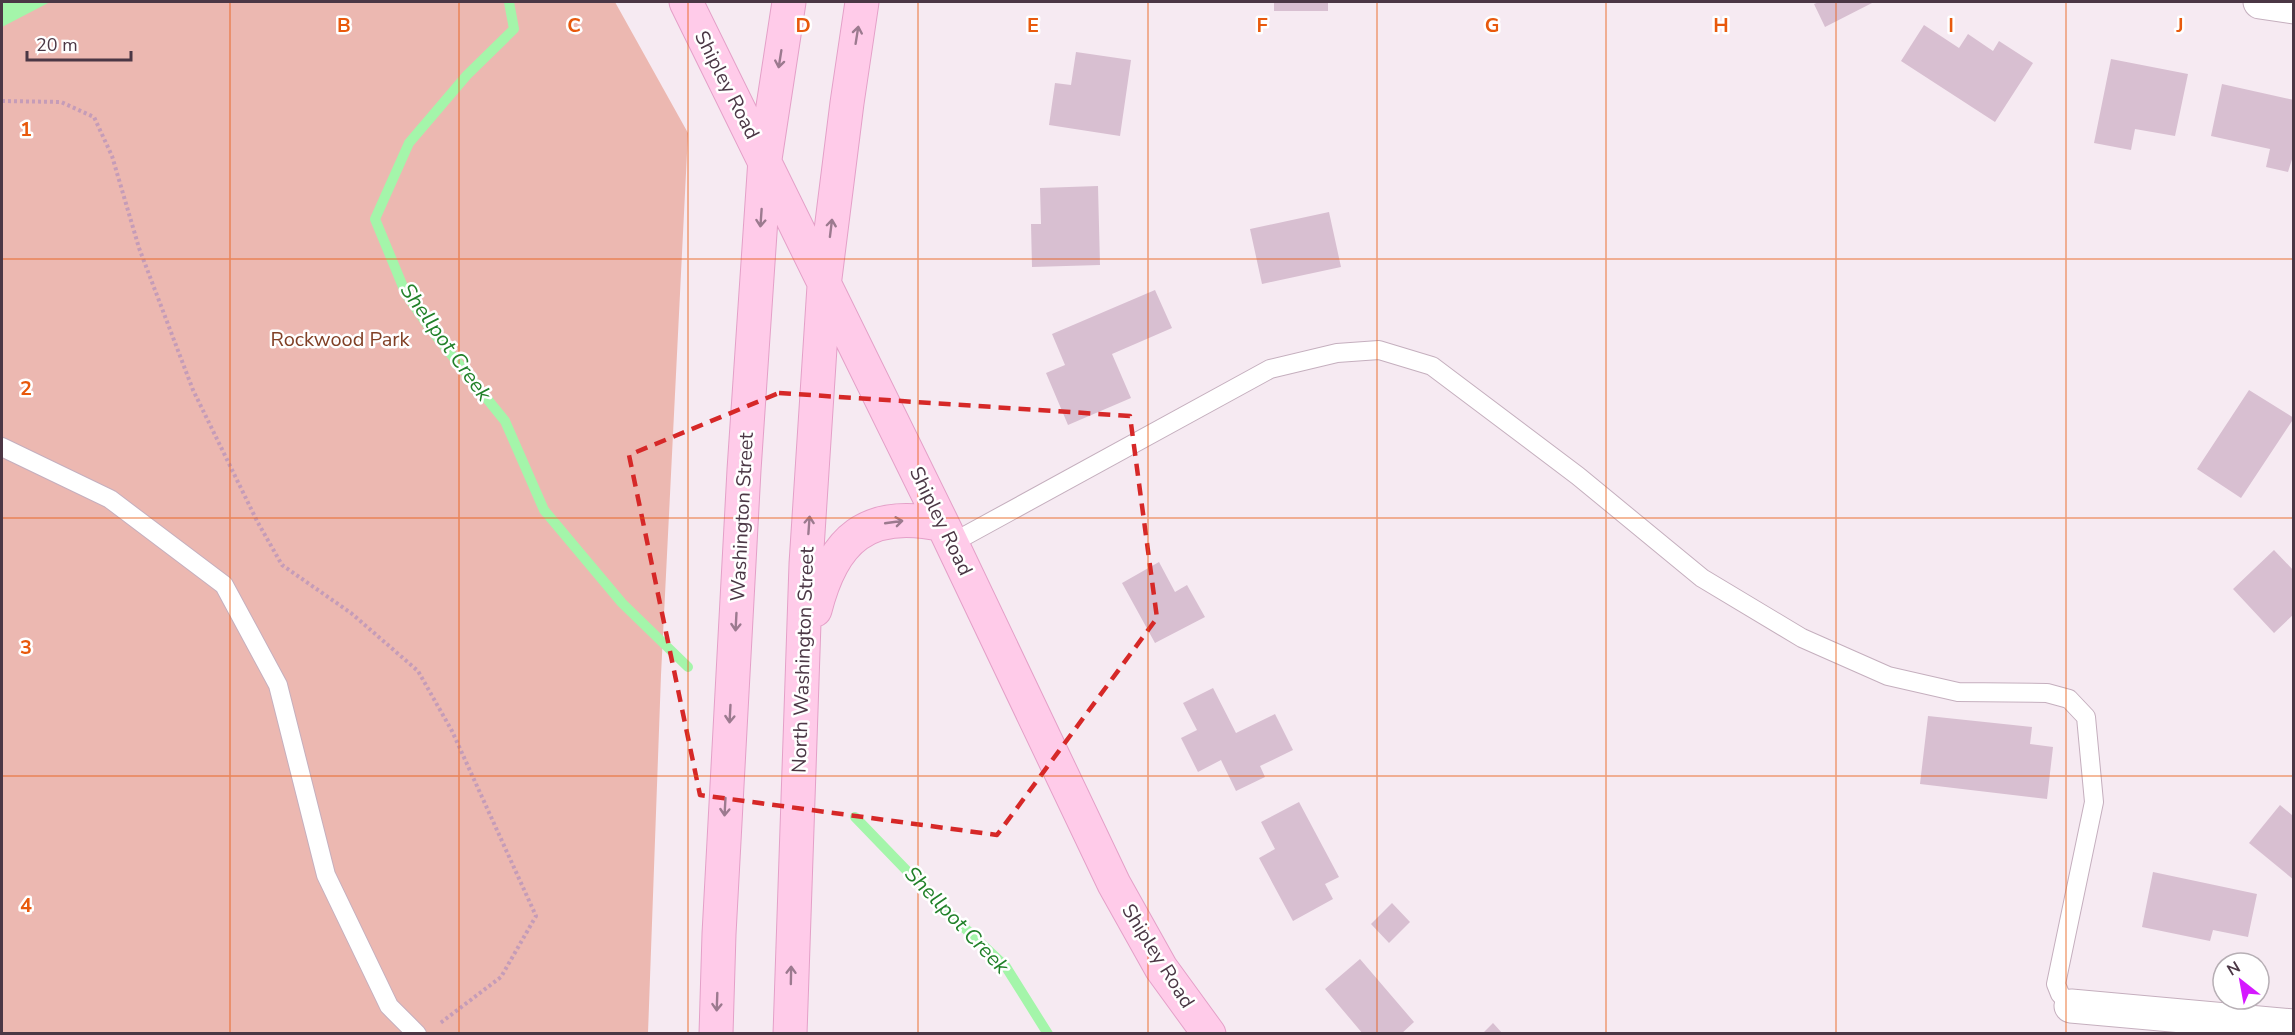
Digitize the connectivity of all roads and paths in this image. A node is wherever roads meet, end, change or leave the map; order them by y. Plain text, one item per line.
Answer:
1 (686, 2) edge
2 (789, 2) edge
3 (862, 2) edge
4 (2260, 2) edge
5 (2294, 7) edge
6 (2, 101) edge
7 (765, 159) junction
8 (824, 286) junction
9 (2, 447) edge
10 (948, 534) junction
11 (803, 665) junction
12 (2071, 1006) joint
13 (2294, 1026) edge
14 (435, 1027) dead end
15 (417, 1034) edge
16 (716, 1034) edge
17 (790, 1034) edge
18 (1209, 1034) edge

1 - 7 main road, Shipley Road
2 -> 7 main road, Washington Street
8 -> 3 main road
4 - 5 street
6 - 14 path
7 - 8 main road, Shipley Road
7 -> 16 main road, Washington Street
8 - 10 main road, Shipley Road
11 -> 8 main road, North Washington Street
9 - 15 lane
11 -> 10 main road
10 - 12 lane
10 - 18 main road, Shipley Road
17 -> 11 main road, North Washington Street
12 - 13 street

